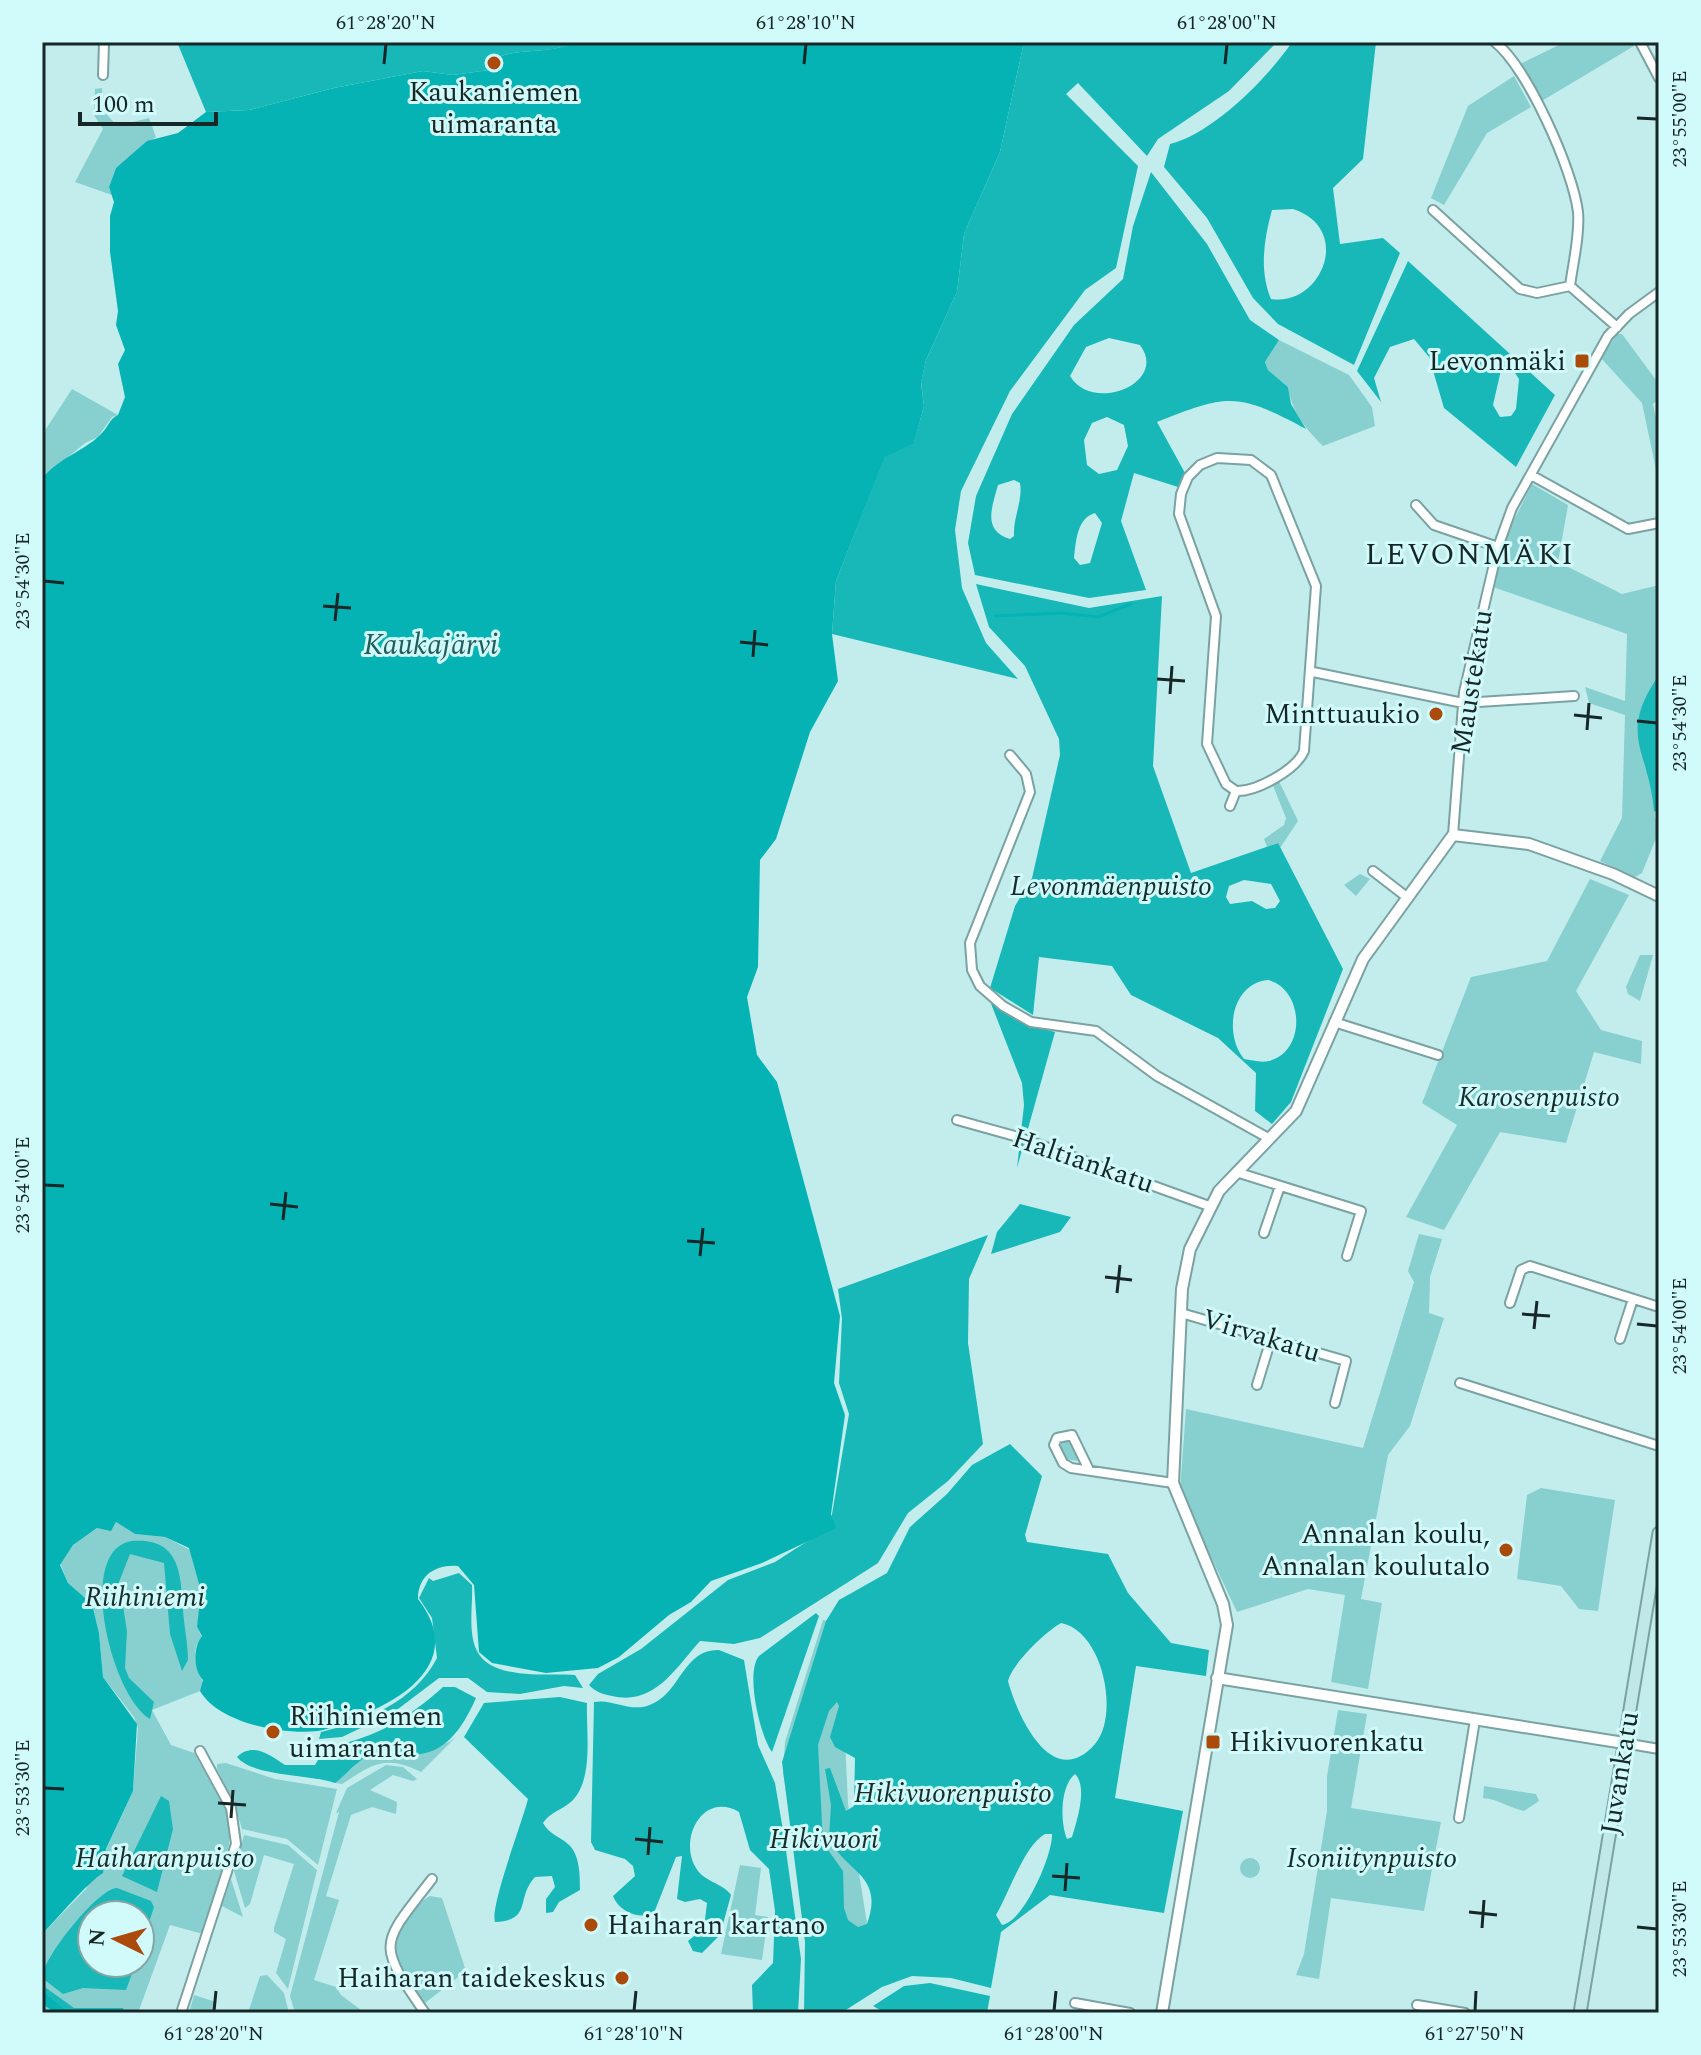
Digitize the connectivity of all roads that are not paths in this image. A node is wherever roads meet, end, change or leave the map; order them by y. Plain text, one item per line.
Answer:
1 (104, 42) edge
2 (1495, 42) edge
3 (1640, 42) edge
4 (103, 75) dead end
5 (1659, 78) edge
6 (1433, 210) dead end
7 (1570, 286) junction
8 (1659, 292) edge
9 (1617, 327) junction
10 (1531, 475) junction
11 (1416, 505) dead end
12 (1659, 523) edge
13 (1498, 547) junction
14 (1313, 672) junction
15 (1574, 696) dead end
16 (1463, 703) junction
17 (1010, 755) dead end
18 (1236, 791) junction
19 (1230, 806) dead end
20 (1453, 835) junction
21 (1373, 871) dead end
22 (1659, 896) edge
23 (1408, 898) junction
24 (1334, 1022) junction
25 (1438, 1055) dead end
26 (957, 1120) dead end
27 (1270, 1139) junction
28 (1236, 1172) junction
29 (1280, 1186) junction
30 (1209, 1206) junction
31 (1264, 1233) dead end
32 (1347, 1256) dead end
33 (1633, 1299) junction
34 (1510, 1303) dead end
35 (1659, 1307) edge
36 (1181, 1313) junction
37 (1271, 1339) junction
38 (1620, 1339) dead end
39 (1460, 1383) dead end
40 (1257, 1385) dead end
41 (1335, 1403) dead end
42 (1659, 1446) edge
43 (1089, 1470) junction
44 (1173, 1483) junction
45 (1659, 1533) edge
46 (1217, 1678) junction
47 (1475, 1720) junction
48 (1624, 1743) junction
49 (1659, 1749) edge
50 (200, 1751) dead end
51 (1459, 1818) dead end
52 (432, 1879) dead end
53 (1075, 2003) dead end
54 (1417, 2005) dead end
55 (181, 2013) edge
56 (425, 2013) edge
57 (1130, 2013) edge
58 (1162, 2013) edge
59 (1465, 2013) edge
60 (1580, 2013) edge

1 - 4 street
2 - 7 street
3 - 5 street
6 - 7 street
7 - 9 street
8 - 9 street, Maustekatu
9 - 10 street, Maustekatu
10 - 12 street
10 - 13 street, Maustekatu
11 - 13 street
13 - 16 street, Maustekatu
14 - 16 street
14 - 18 street
14 - 18 street
15 - 16 street
16 - 20 street, Maustekatu
17 - 27 street
18 - 19 street
20 - 22 street
20 - 23 street
21 - 23 street
23 - 24 street
24 - 25 street
24 - 27 street
26 - 30 street, Haltiankatu
27 - 28 street
28 - 29 street
28 - 30 street
29 - 31 street
29 - 32 street
30 - 36 street
33 - 34 street
33 - 35 street
33 - 38 street
36 - 37 street, Virvakatu
36 - 44 street
37 - 40 street
37 - 41 street, Virvakatu
39 - 42 street
43 - 43 street
43 - 44 street
44 - 46 street
45 - 48 main road, Juvankatu
46 - 47 street
46 - 58 street
47 - 48 street
47 - 51 street
48 - 49 street
48 - 60 main road, Juvankatu
50 - 55 street
52 - 56 street
53 - 57 street
54 - 59 street

